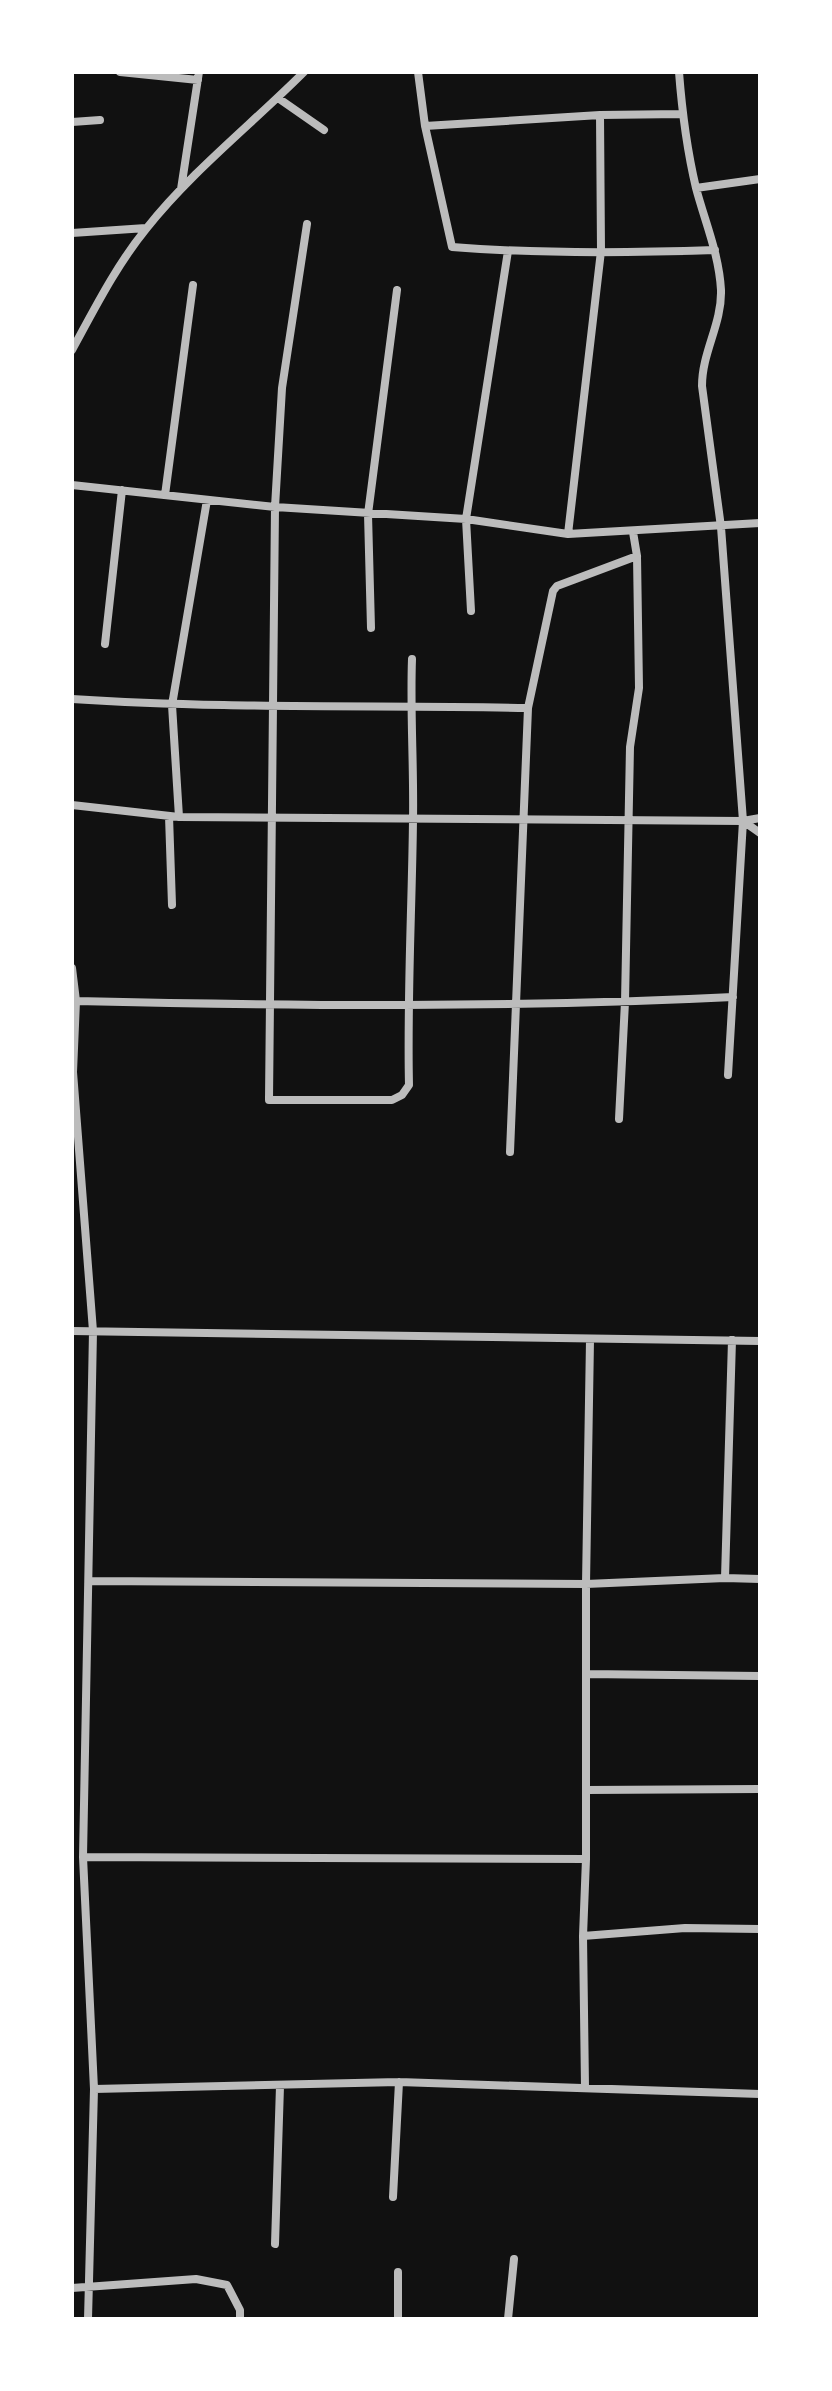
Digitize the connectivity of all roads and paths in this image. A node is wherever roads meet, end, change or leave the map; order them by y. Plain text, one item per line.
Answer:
1 (120, 72) edge
2 (304, 72) edge
3 (418, 72) edge
4 (679, 72) edge
5 (198, 76) edge
6 (278, 98) junction
7 (682, 114) junction
8 (600, 115) junction
9 (100, 120) dead end
10 (72, 122) edge
11 (425, 126) junction
12 (324, 130) dead end
13 (760, 179) edge
14 (696, 188) junction
15 (181, 190) junction
16 (307, 224) dead end
17 (146, 228) junction
18 (72, 233) edge
19 (715, 250) junction
20 (508, 251) junction
21 (601, 251) junction
22 (193, 285) dead end
23 (397, 290) dead end
24 (72, 350) edge
25 (72, 485) edge
26 (122, 490) junction
27 (165, 495) junction
28 (207, 500) junction
29 (275, 507) junction
30 (368, 514) junction
31 (466, 519) junction
32 (760, 523) edge
33 (721, 527) junction
34 (633, 532) junction
35 (568, 534) junction
36 (637, 556) junction
37 (471, 611) dead end
38 (371, 628) dead end
39 (105, 644) dead end
40 (412, 659) dead end
41 (72, 699) edge
42 (172, 705) junction
43 (274, 705) junction
44 (410, 706) junction
45 (528, 708) junction
46 (72, 805) edge
47 (174, 817) junction
48 (413, 818) junction
49 (760, 818) edge
50 (274, 819) junction
51 (522, 819) junction
52 (628, 821) junction
53 (743, 821) junction
54 (760, 833) edge
55 (172, 905) dead end
56 (72, 968) edge
57 (733, 997) junction
58 (76, 1001) junction
59 (625, 1002) junction
60 (515, 1003) junction
61 (407, 1004) junction
62 (270, 1005) junction
63 (72, 1072) edge
64 (728, 1075) dead end
65 (619, 1119) dead end
66 (510, 1152) dead end
67 (72, 1208) edge
68 (83, 1208) junction
69 (72, 1331) edge
70 (93, 1331) junction
71 (590, 1340) junction
72 (732, 1340) junction
73 (760, 1341) edge
74 (725, 1578) junction
75 (760, 1579) edge
76 (90, 1581) junction
77 (586, 1584) junction
78 (586, 1674) junction
79 (760, 1676) edge
80 (760, 1789) edge
81 (586, 1790) junction
82 (83, 1857) junction
83 (586, 1859) junction
84 (760, 1929) edge
85 (583, 1936) junction
86 (399, 2082) junction
87 (280, 2086) junction
88 (585, 2087) junction
89 (94, 2089) junction
90 (760, 2094) edge
91 (393, 2197) dead end
92 (275, 2244) dead end
93 (514, 2259) dead end
94 (398, 2272) dead end
95 (72, 2288) edge
96 (87, 2288) junction
97 (88, 2319) edge
98 (240, 2319) edge
99 (398, 2319) edge
100 (508, 2319) edge

1 - 5 street
2 - 6 street
3 - 11 street
4 - 7 street
5 - 15 street
6 - 12 street
6 - 15 street
7 - 8 street
7 - 14 street
8 - 11 street
8 - 21 street
9 - 10 street
11 - 20 street
13 - 14 street
14 - 19 street
15 - 17 street
16 - 29 street
17 - 18 street
17 - 24 street
19 - 21 street
19 - 33 street
20 - 21 street
20 - 31 street
21 - 35 street
22 - 27 street
23 - 30 street
25 - 26 street
26 - 27 street
26 - 39 street
27 - 28 street
28 - 29 street
28 - 42 street
29 - 30 street
29 - 43 street
30 - 31 street
30 - 38 street
31 - 35 street
31 - 37 street
32 - 33 street
33 - 34 street
33 - 53 street
34 - 35 street
34 - 36 street
36 - 45 street
36 - 52 street
40 - 44 street
41 - 42 street
42 - 43 street
42 - 47 street
43 - 44 street
43 - 50 street
44 - 45 street
44 - 48 street
45 - 51 street
46 - 47 street
47 - 50 street
47 - 55 street
48 - 50 street
48 - 51 street
48 - 61 street
49 - 53 street
50 - 62 street
51 - 52 street
51 - 60 street
52 - 53 street
52 - 59 street
53 - 54 street
53 - 57 street
56 - 58 street
57 - 59 street
57 - 64 street
58 - 62 street
58 - 63 street
59 - 60 street
59 - 65 street
60 - 61 street
60 - 66 street
61 - 62 street
61 - 62 street
63 - 68 street
67 - 68 street
68 - 70 street
69 - 70 street
70 - 71 street
70 - 76 street
71 - 72 street
71 - 77 street
72 - 73 street
72 - 74 street
74 - 75 street
74 - 77 street
76 - 77 street
76 - 82 street
77 - 78 street
78 - 79 street
78 - 81 street
80 - 81 street
81 - 83 street
82 - 83 street
82 - 89 street
83 - 85 street
84 - 85 street
85 - 88 street
86 - 87 street
86 - 88 street
86 - 91 street
87 - 89 street
87 - 92 street
88 - 90 street
89 - 96 street
93 - 100 street
94 - 99 street
95 - 96 street
96 - 97 street
96 - 98 street

